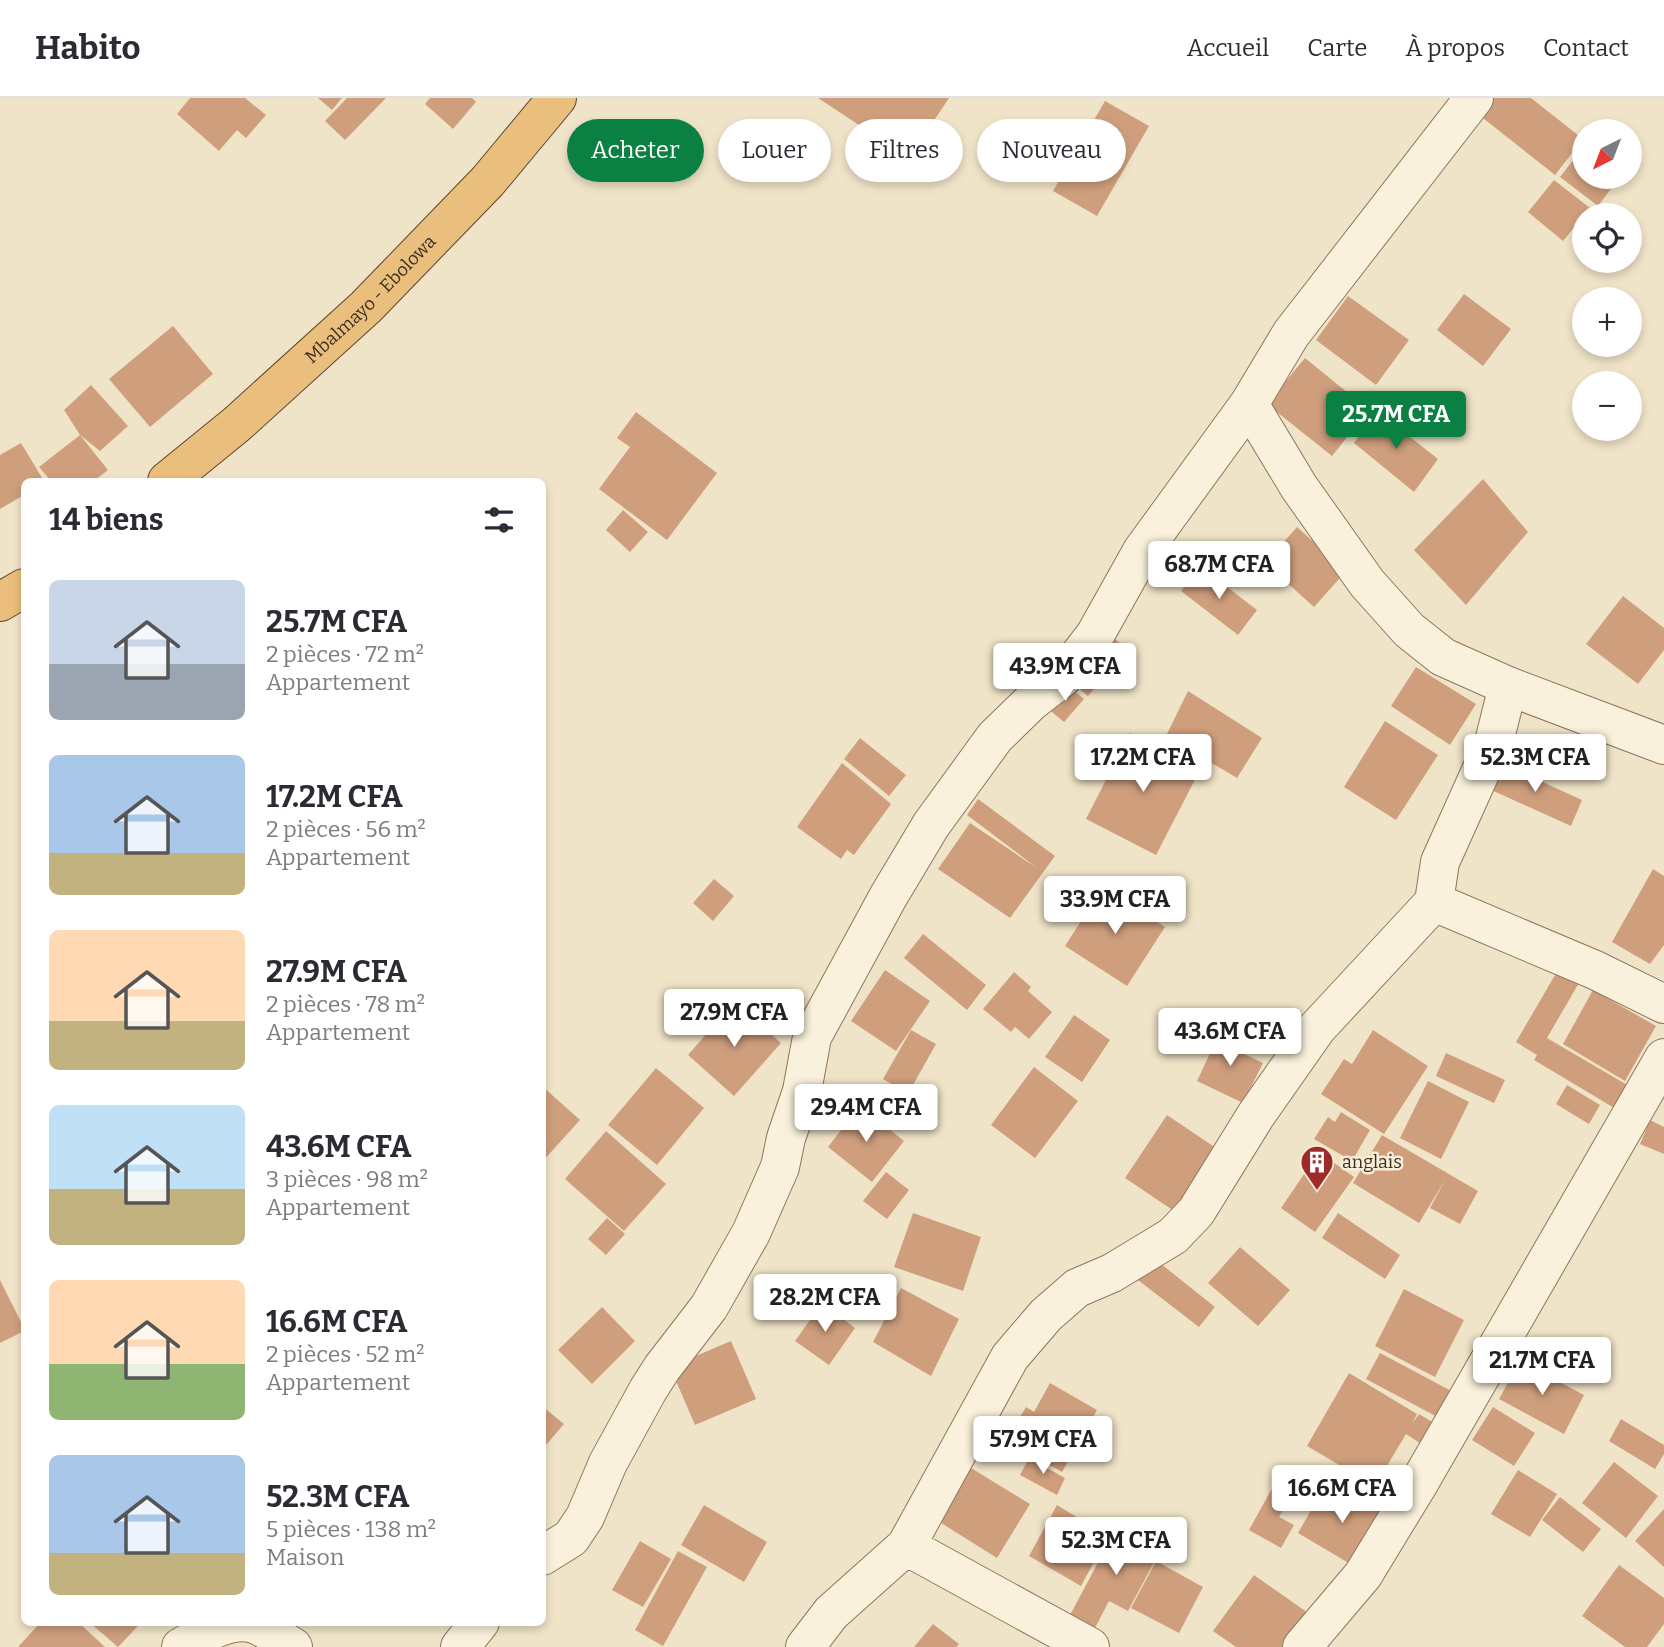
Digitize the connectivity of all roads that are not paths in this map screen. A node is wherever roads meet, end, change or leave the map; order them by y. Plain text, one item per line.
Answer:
1 (557, 98) edge
2 (1474, 98) edge
3 (1249, 404) junction
4 (171, 478) edge
5 (21, 590) edge
6 (0, 603) edge
7 (1508, 686) junction
8 (1664, 745) edge
9 (1434, 902) junction
10 (1664, 1004) edge
11 (1664, 1058) edge
12 (906, 1546) junction
13 (546, 1554) edge
14 (227, 1626) edge
15 (257, 1626) edge
16 (477, 1626) edge
17 (181, 1647) edge
18 (293, 1647) edge
19 (460, 1647) edge
20 (805, 1647) edge
21 (1090, 1647) edge
22 (1302, 1647) edge

1 - 4 highway, Mbalmayo - Ebolowa
2 - 3 street
3 - 7 street
3 - 13 street
5 - 6 highway
7 - 8 street
7 - 9 street
9 - 10 street
9 - 12 street
11 - 22 street
12 - 20 street
12 - 21 street
14 - 17 street
15 - 18 street
16 - 19 street

